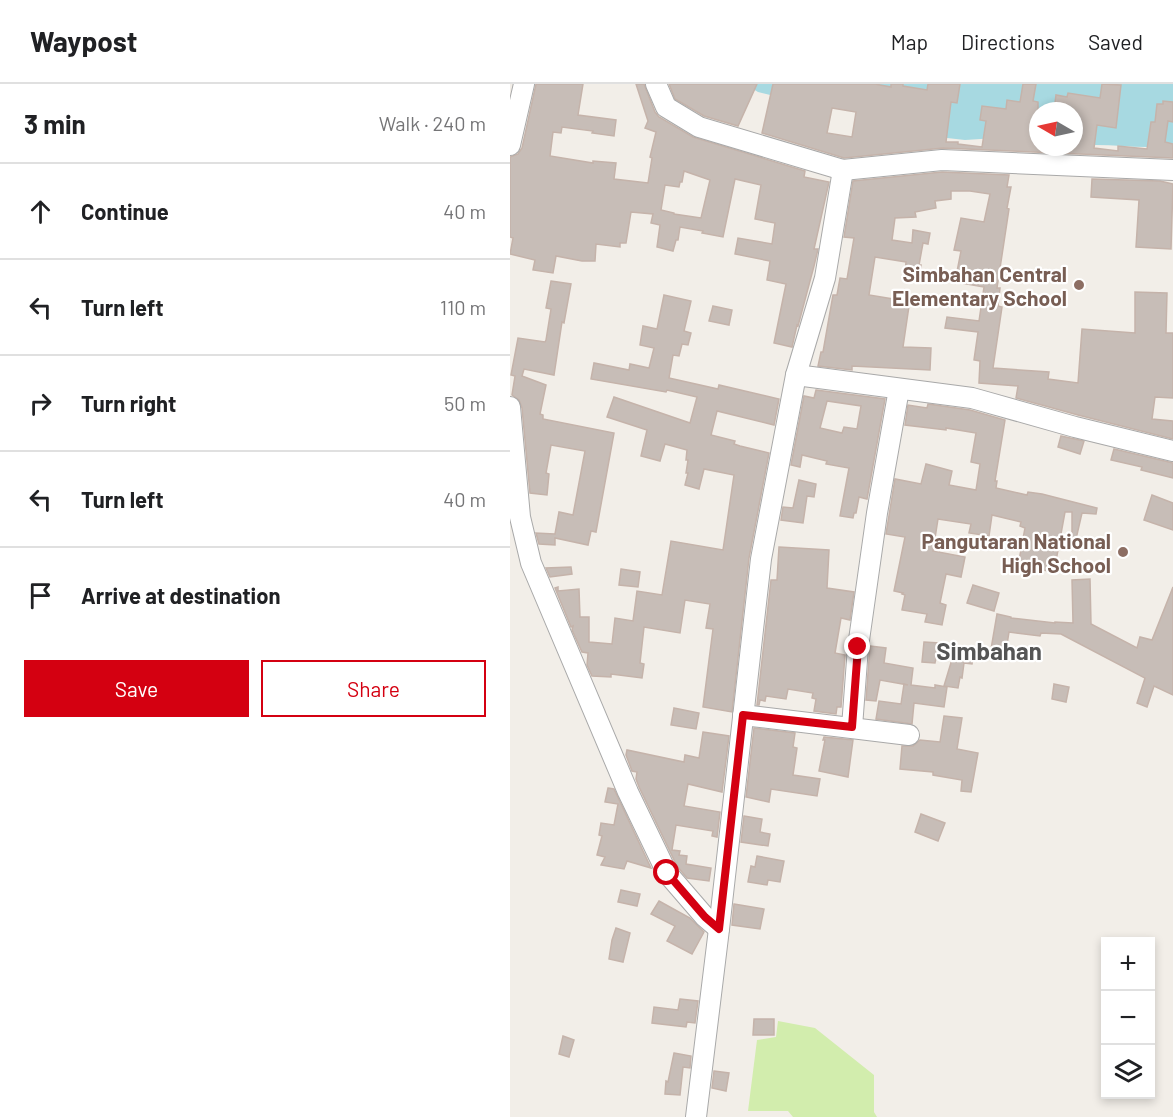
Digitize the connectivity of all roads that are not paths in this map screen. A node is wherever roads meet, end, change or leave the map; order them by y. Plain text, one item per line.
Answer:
1 (524, 84) edge
2 (656, 84) edge
3 (510, 145) edge
4 (843, 170) junction
5 (1173, 170) edge
6 (796, 375) junction
7 (899, 388) junction
8 (510, 407) edge
9 (1173, 451) edge
10 (514, 507) edge
11 (743, 715) junction
12 (852, 727) junction
13 (909, 735) dead end
14 (719, 929) junction
15 (696, 1117) edge

1 - 3 street
2 - 4 street
4 - 5 street
4 - 6 street
6 - 7 street
6 - 11 street
7 - 9 street
7 - 12 street
8 - 10 street
10 - 14 street
11 - 12 street
11 - 14 street
12 - 13 street
14 - 15 street

